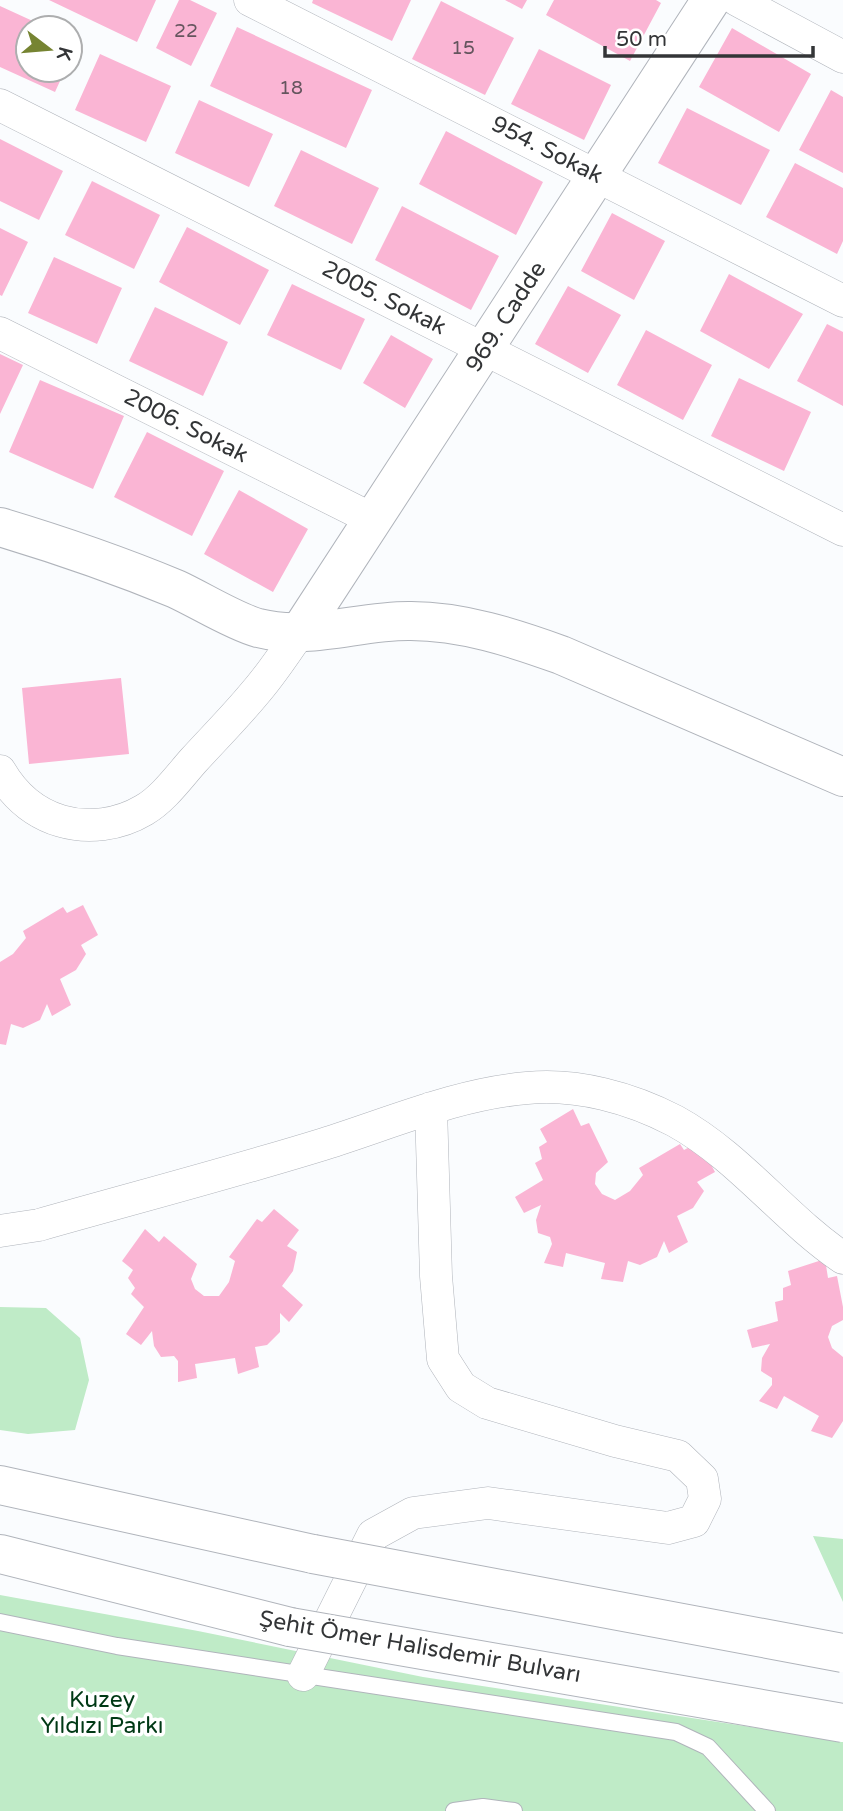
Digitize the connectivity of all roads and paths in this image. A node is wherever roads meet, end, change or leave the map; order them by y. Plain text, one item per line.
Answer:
1 (250, 0) edge
2 (711, 0) edge
3 (737, 0) edge
4 (843, 57) edge
5 (0, 105) edge
6 (599, 176) junction
7 (843, 301) edge
8 (0, 333) edge
9 (485, 349) junction
10 (372, 519) junction
11 (0, 527) edge
12 (843, 530) edge
13 (299, 633) junction
14 (0, 771) edge
15 (843, 777) edge
16 (431, 1108) junction
17 (0, 1231) edge
18 (843, 1258) edge
19 (0, 1485) edge
20 (0, 1555) edge
21 (0, 1622) edge
22 (843, 1653) edge
23 (303, 1675) junction
24 (843, 1723) edge
25 (454, 1811) edge
26 (514, 1811) edge
27 (767, 1811) edge

1 - 6 street, 954. Sokak
2 - 6 main road, 969. Cadde
3 - 4 street
5 - 9 street, 2005. Sokak
6 - 7 street, 954. Sokak
6 - 9 main road, 969. Cadde
8 - 10 street, 2006. Sokak
9 - 10 main road, 969. Cadde
9 - 12 street, 2005. Sokak
10 - 13 main road, 969. Cadde
11 - 13 main road
13 - 14 street
13 - 15 main road
16 - 17 street
16 - 18 street
16 - 23 street
19 - 22 main road, bridge
20 - 24 main road, Şehit Ömer Halisdemir Bulvarı, bridge
21 - 23 lane
23 - 27 lane
25 - 26 lane

